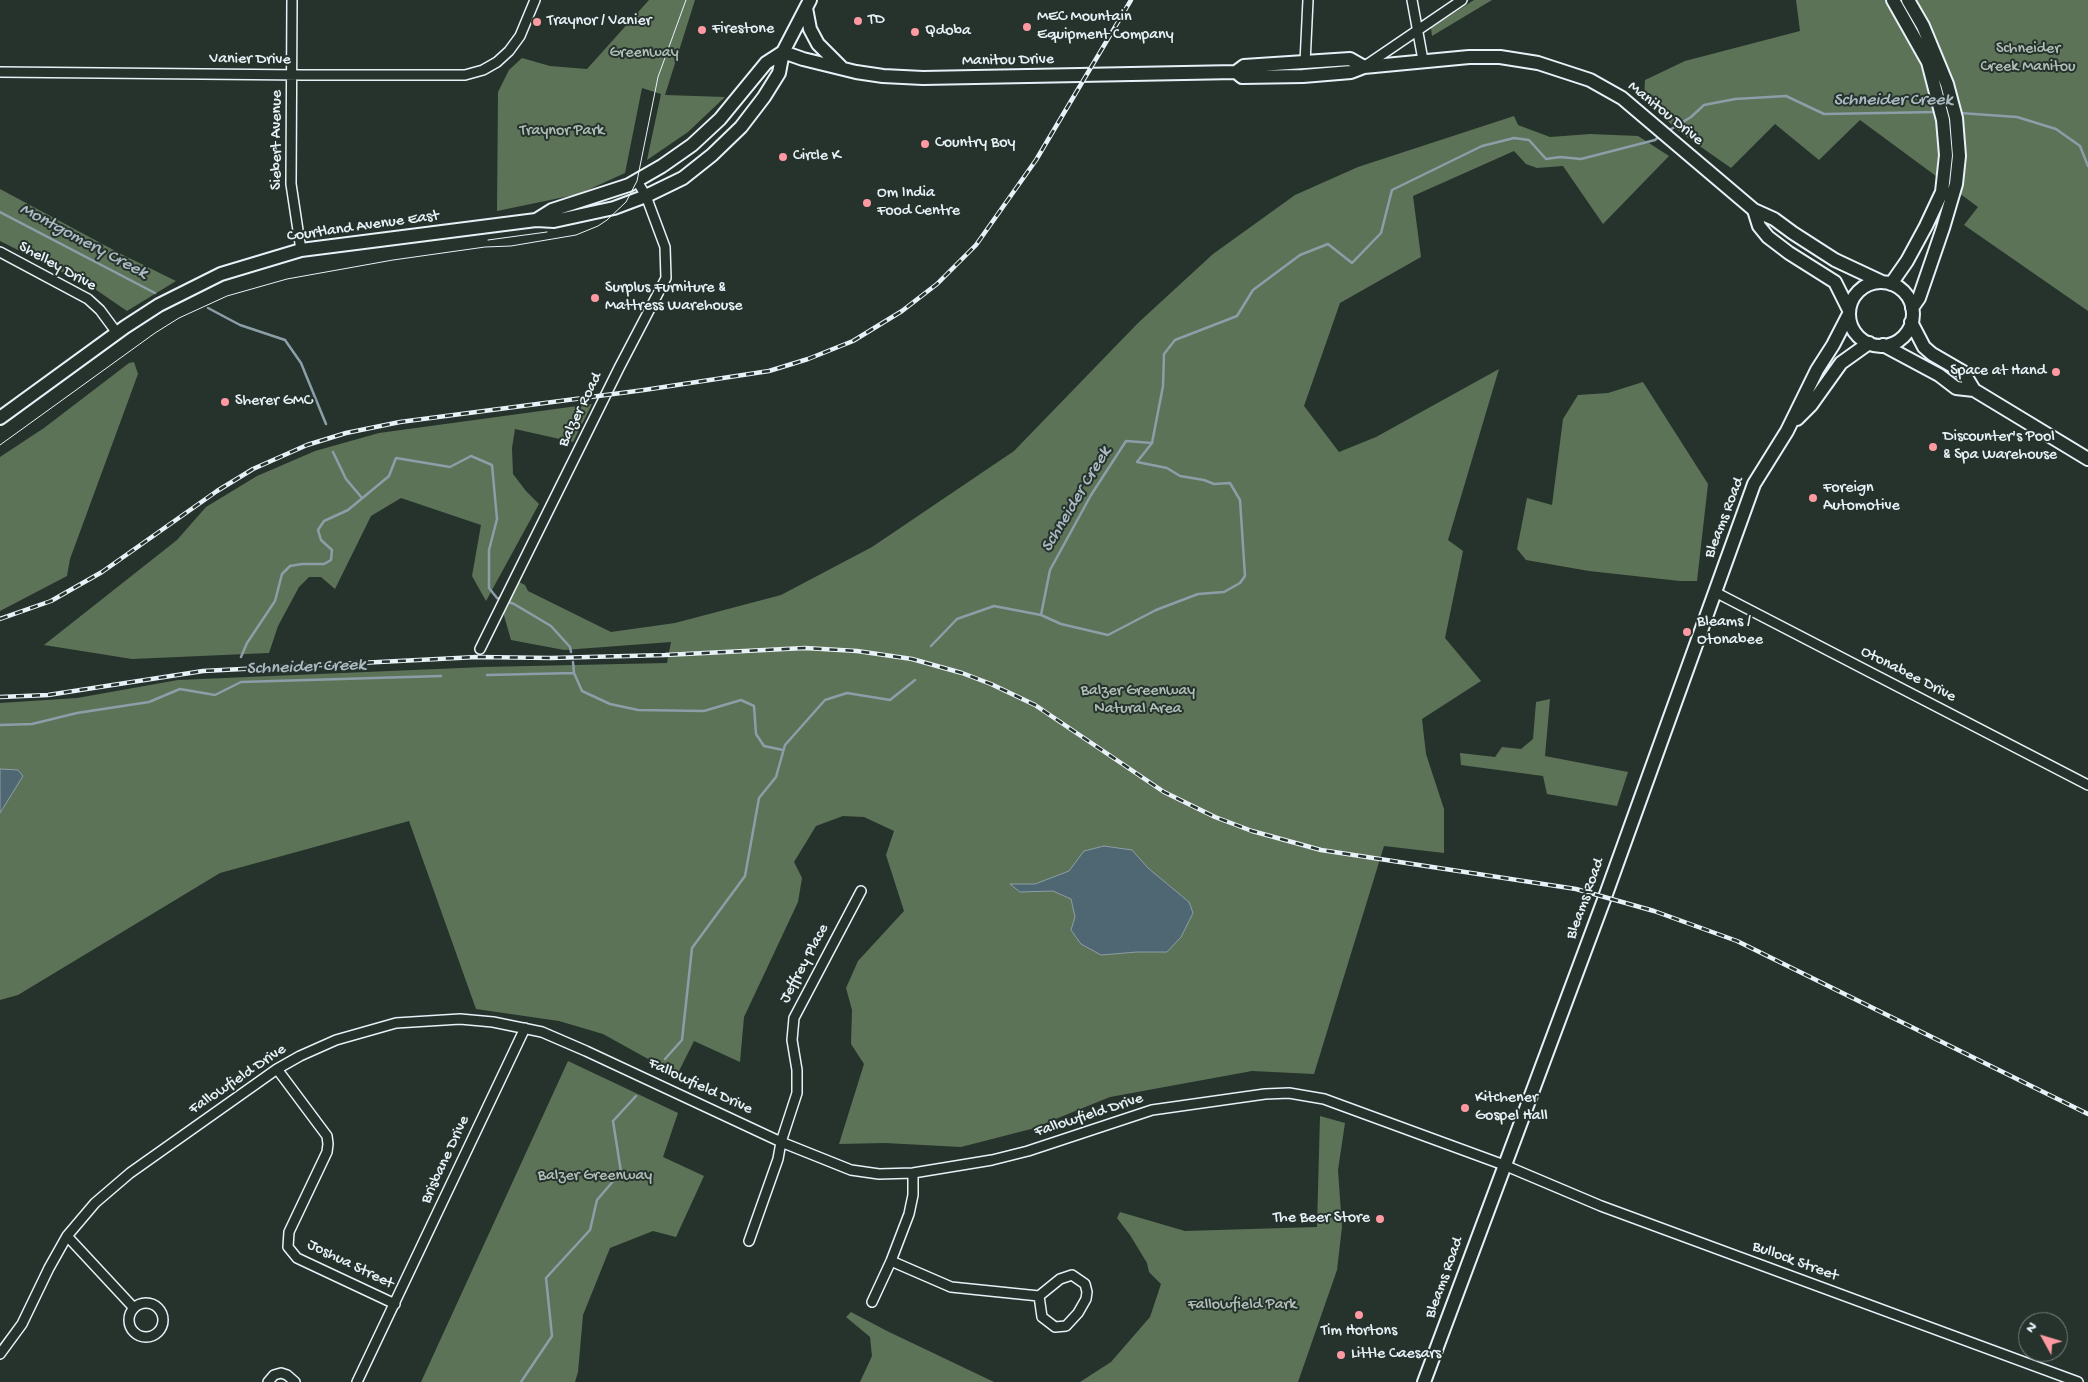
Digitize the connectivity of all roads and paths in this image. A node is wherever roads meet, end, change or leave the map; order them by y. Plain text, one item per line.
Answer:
1 (292, 0) edge
2 (535, 0) edge
3 (1308, 0) edge
4 (1412, 0) edge
5 (1462, 0) edge
6 (1893, 0) edge
7 (1908, 0) edge
8 (808, 4) edge
9 (1417, 30) junction
10 (783, 52) junction
11 (1423, 60) junction
12 (1305, 63) junction
13 (1364, 67) junction
14 (843, 69) junction
15 (0, 72) edge
16 (1236, 72) junction
17 (293, 75) junction
18 (1941, 84) junction
19 (1952, 156) junction
20 (637, 181) junction
21 (646, 196) junction
22 (1754, 210) junction
23 (536, 220) junction
24 (301, 250) junction
25 (0, 252) edge
26 (1886, 283) junction
27 (1912, 308) junction
28 (1849, 312) junction
29 (1911, 322) junction
30 (117, 333) junction
31 (1869, 343) junction
32 (1882, 345) junction
33 (1974, 390) junction
34 (0, 418) edge
35 (1787, 430) junction
36 (2088, 459) edge
37 (1715, 592) junction
38 (480, 649) dead end
39 (2088, 785) edge
40 (861, 891) dead end
41 (525, 1028) junction
42 (277, 1069) junction
43 (781, 1142) junction
44 (1504, 1164) junction
45 (912, 1173) junction
46 (67, 1236) junction
47 (750, 1242) dead end
48 (892, 1261) junction
49 (1039, 1296) junction
50 (872, 1302) dead end
51 (395, 1304) junction
52 (133, 1307) junction
53 (0, 1354) edge
54 (268, 1382) edge
55 (296, 1382) edge
56 (357, 1382) edge
57 (1424, 1382) edge
58 (2078, 1382) edge

1 - 17 street, Siebert Avenue
2 - 17 street, Vanier Drive
3 - 12 street
4 - 9 street
5 - 9 street
6 - 18 main road
7 - 18 main road
8 - 10 main road
8 - 14 main road
9 - 11 street
9 - 13 street
10 - 14 main road, Manitou Drive
10 - 20 main road, Courtland Avenue East
10 - 21 main road, Courtland Avenue East
11 - 13 main road, Manitou Drive
11 - 22 main road, Manitou Drive
12 - 13 main road, Manitou Drive
12 - 16 main road, Manitou Drive
13 - 16 main road, Manitou Drive
14 - 16 main road, Manitou Drive
15 - 17 street, Vanier Drive
17 - 24 street, Siebert Avenue
18 - 19 main road
19 - 26 main road
19 - 27 main road
20 - 21 street, Balzer Road
20 - 23 main road, Courtland Avenue East
21 - 23 main road, Courtland Avenue East
21 - 38 street, Balzer Road
22 - 26 main road, Manitou Drive
22 - 28 main road, Manitou Drive
23 - 24 main road, Courtland Avenue East
24 - 30 main road, Courtland Avenue East
25 - 30 street, Shelley Drive
26 - 27 main road
26 - 28 main road
27 - 29 main road
28 - 31 main road
28 - 35 main road, Bleams Road
29 - 32 main road
29 - 33 main road
30 - 34 main road, Courtland Avenue East
31 - 32 main road
31 - 35 main road, Bleams Road
32 - 33 main road
33 - 36 main road
35 - 37 main road, Bleams Road
37 - 39 street, Otonabee Drive
37 - 44 main road, Bleams Road
40 - 43 street, Jeffrey Place
41 - 42 street, Fallowfield Drive
41 - 43 street, Fallowfield Drive
41 - 51 street, Brisbane Drive
42 - 46 street, Fallowfield Drive
42 - 51 street, Joshua Street
43 - 45 street, Fallowfield Drive
43 - 47 street, Jeffrey Place
44 - 45 street, Fallowfield Drive
44 - 57 main road, Bleams Road
44 - 58 street, Bullock Street
45 - 48 street
46 - 52 street
46 - 53 street, Fallowfield Drive
48 - 49 street
48 - 50 street
49 - 49 street
51 - 56 street, Brisbane Drive
52 - 52 street
54 - 55 street

